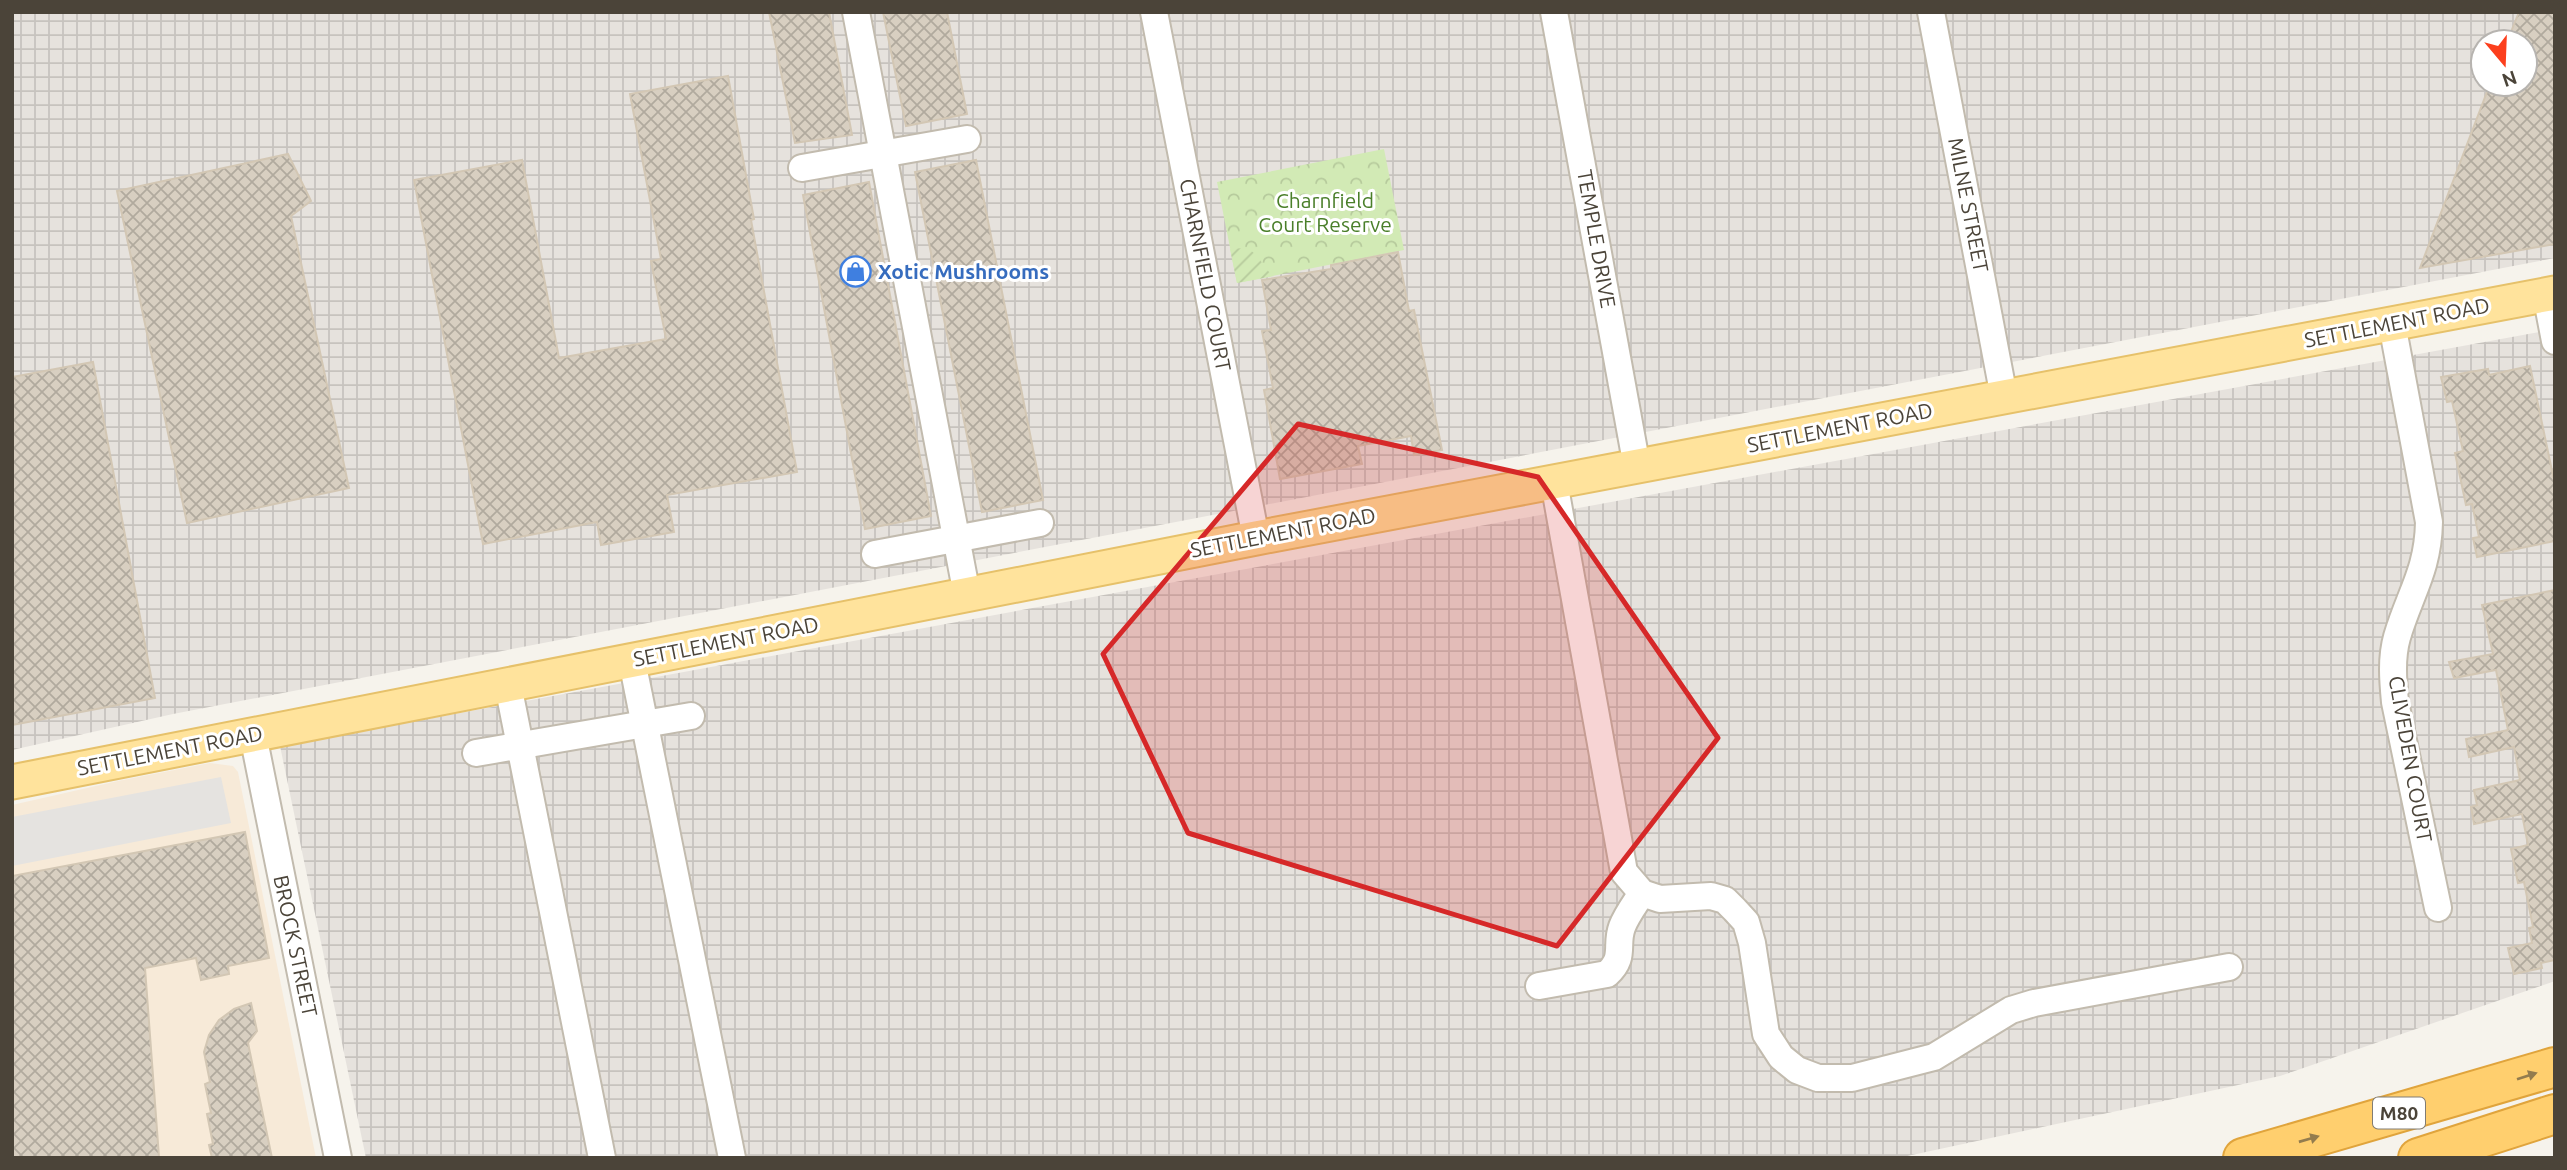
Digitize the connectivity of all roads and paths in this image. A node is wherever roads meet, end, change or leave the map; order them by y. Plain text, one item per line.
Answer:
1 (856, 12) edge
2 (1154, 12) edge
3 (1555, 12) edge
4 (1931, 12) edge
5 (967, 139) dead end
6 (883, 154) junction
7 (802, 168) dead end
8 (2550, 294) edge
9 (2392, 324) junction
10 (2555, 341) edge
11 (2004, 397) junction
12 (1637, 467) junction
13 (1554, 482) junction
14 (1040, 523) dead end
15 (1256, 538) junction
16 (957, 539) junction
17 (875, 554) dead end
18 (967, 595) junction
19 (632, 660) junction
20 (508, 685) junction
21 (691, 716) dead end
22 (644, 724) junction
23 (253, 734) junction
24 (519, 747) junction
25 (476, 753) dead end
26 (12, 782) edge
27 (1642, 893) junction
28 (2438, 908) dead end
29 (2229, 967) dead end
30 (1539, 986) dead end
31 (2555, 1067) edge
32 (2555, 1114) edge
33 (338, 1158) edge
34 (602, 1158) edge
35 (732, 1158) edge
36 (2243, 1158) edge
37 (2418, 1158) edge

1 - 6 street
2 - 15 street, CHARNFIELD COURT
3 - 12 street, TEMPLE DRIVE
4 - 11 street, MILNE STREET
5 - 6 street
6 - 7 street
6 - 16 street
8 - 9 main road, SETTLEMENT ROAD
8 - 10 street
9 - 11 main road, SETTLEMENT ROAD
9 - 28 street, CLIVEDEN COURT
11 - 12 main road, SETTLEMENT ROAD
12 - 13 main road, SETTLEMENT ROAD
13 - 15 main road, SETTLEMENT ROAD
13 - 27 street
14 - 16 street
15 - 18 main road, SETTLEMENT ROAD
16 - 17 street
16 - 18 street
18 - 19 main road, SETTLEMENT ROAD
19 - 20 main road, SETTLEMENT ROAD
19 - 22 street
20 - 23 main road, SETTLEMENT ROAD
20 - 24 street
21 - 22 street
22 - 24 street
22 - 35 street
23 - 26 main road, SETTLEMENT ROAD
23 - 33 street, BROCK STREET
24 - 25 street
24 - 34 street
27 - 29 street
27 - 30 street
36 -> 31 highway, M80
32 - 37 highway, M80

